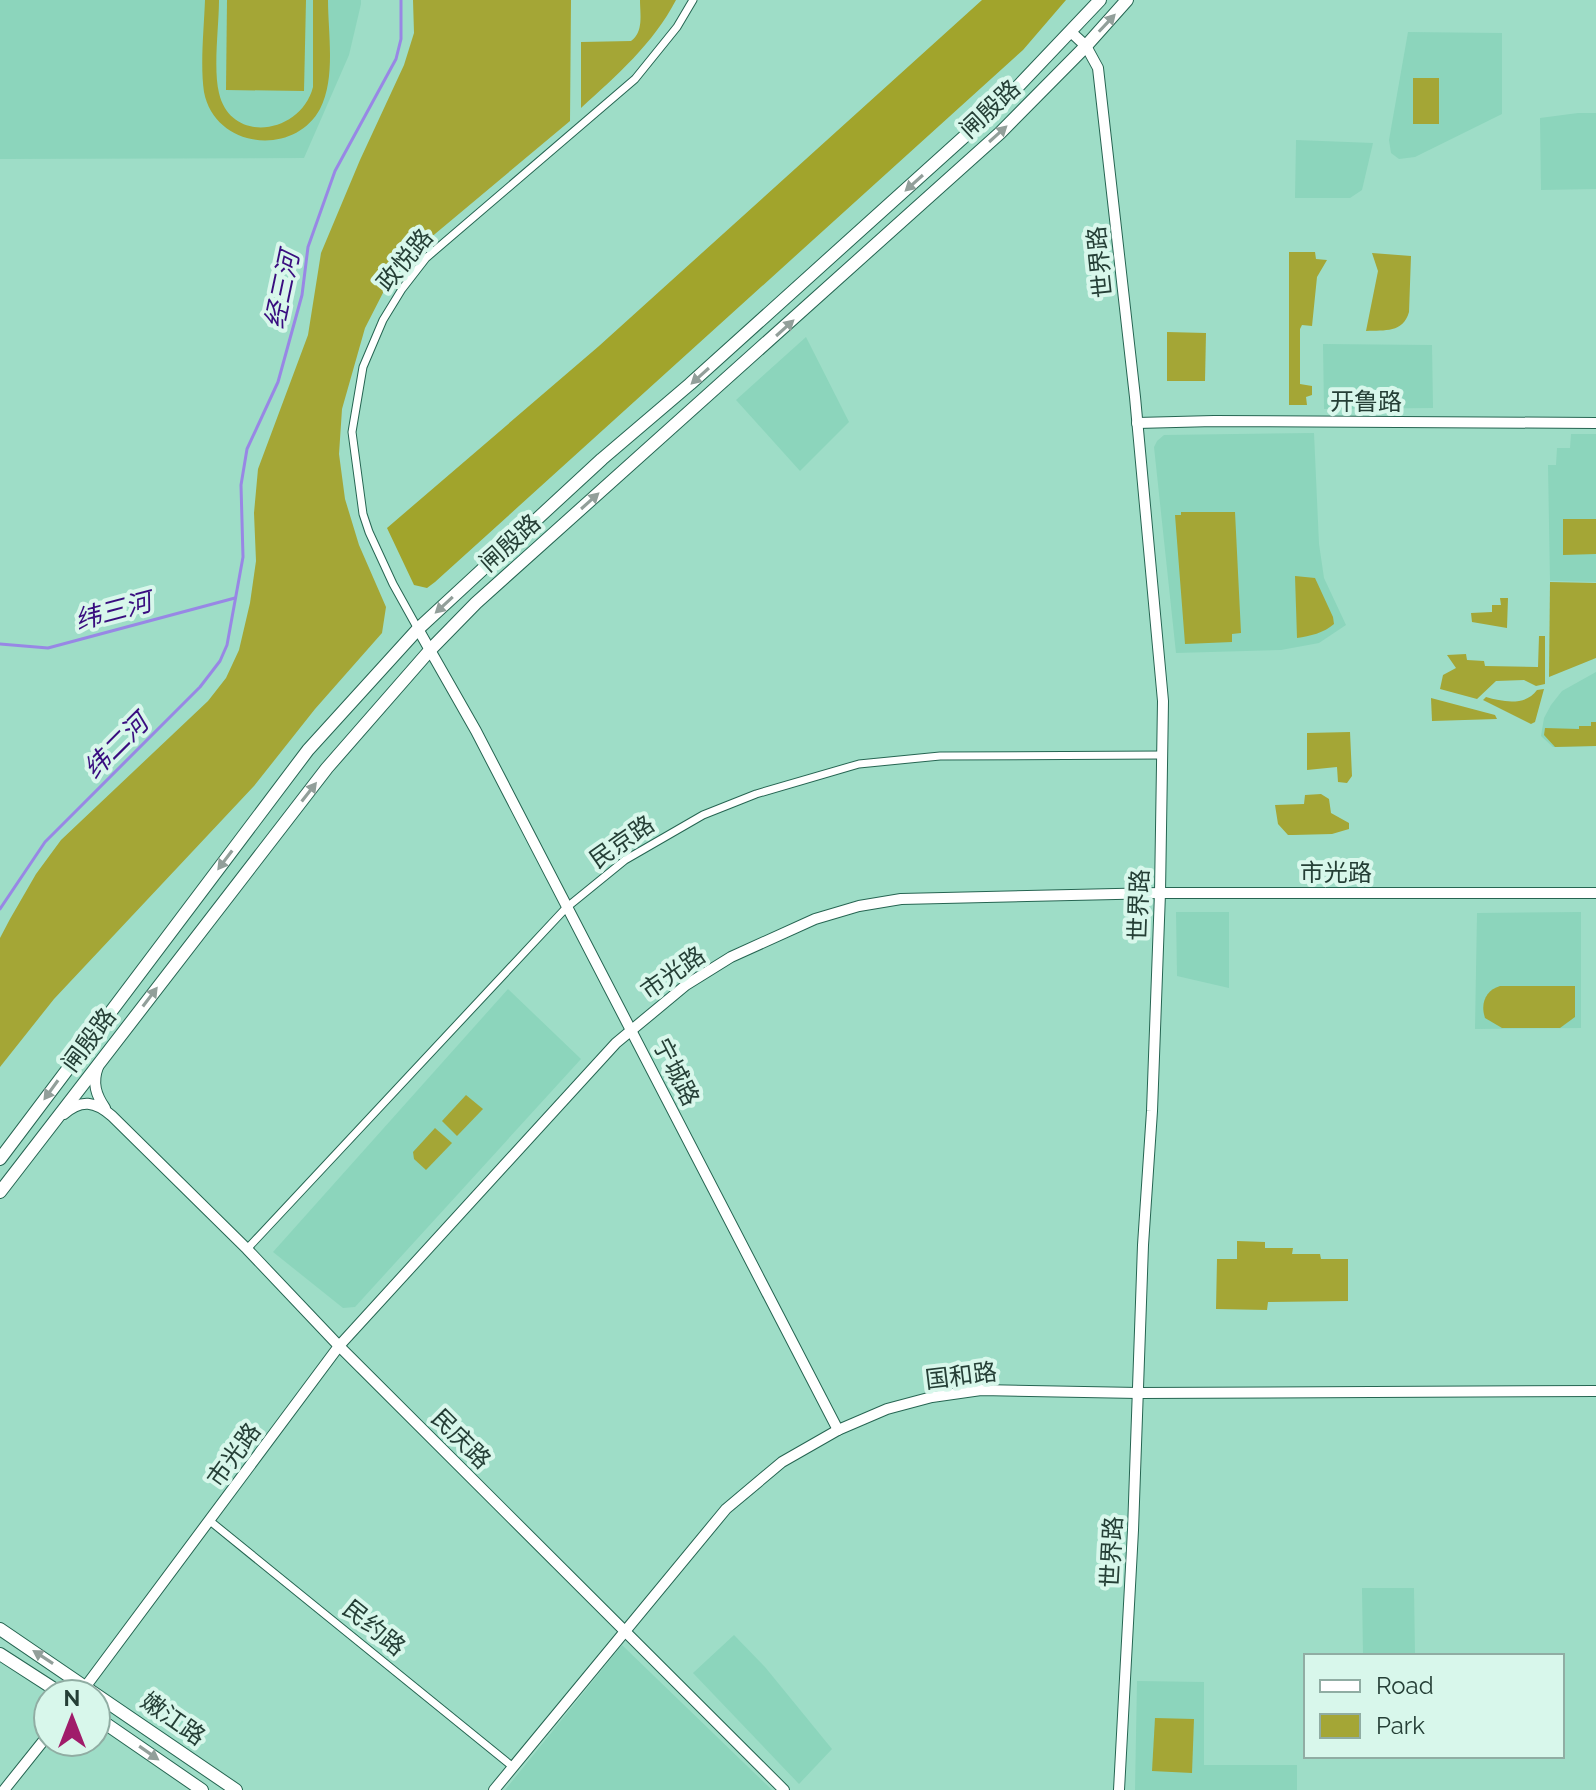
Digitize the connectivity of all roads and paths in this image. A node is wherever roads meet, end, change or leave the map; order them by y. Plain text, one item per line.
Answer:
1 (693, 0) edge
2 (1100, 0) edge
3 (1127, 0) edge
4 (1072, 33) junction
5 (1086, 46) junction
6 (1137, 423) junction
7 (1596, 423) edge
8 (465, 585) junction
9 (487, 594) junction
10 (418, 629) junction
11 (431, 649) junction
12 (360, 693) junction
13 (378, 710) junction
14 (1163, 755) junction
15 (1160, 893) junction
16 (1596, 893) edge
17 (566, 908) junction
18 (631, 1029) junction
19 (102, 1059) junction
20 (112, 1116) junction
21 (51, 1127) junction
22 (0, 1159) edge
23 (0, 1192) edge
24 (247, 1249) junction
25 (339, 1346) junction
26 (1596, 1391) edge
27 (1138, 1393) junction
28 (838, 1430) junction
29 (210, 1521) junction
30 (0, 1629) edge
31 (623, 1631) junction
32 (0, 1654) edge
33 (37, 1678) edge
34 (67, 1678) edge
35 (92, 1678) edge
36 (112, 1709) edge
37 (112, 1728) edge
38 (32, 1755) edge
39 (513, 1767) junction
40 (4, 1790) edge
41 (202, 1790) edge
42 (236, 1790) edge
43 (494, 1790) edge
44 (784, 1790) edge
45 (1119, 1790) edge

1 - 10 street, 政悦路
2 - 4 main road, 闸殷路
5 -> 3 main road, 闸殷路
4 - 5 street, 世界路
4 -> 8 main road, 闸殷路
5 - 6 street, 世界路
9 -> 5 main road, 闸殷路
6 - 7 street, 开鲁路
6 - 14 street, 世界路
8 - 9 main road
8 -> 10 main road, 闸殷路
9 - 11 main road, 闸殷路
10 - 11 street, 宁城路
10 - 12 main road, 闸殷路
11 - 13 main road, 闸殷路
11 - 17 street, 宁城路
12 - 13 main road
12 -> 22 main road, 闸殷路
19 -> 13 main road, 闸殷路
14 - 15 street, 世界路
14 - 17 street, 民京路
15 - 16 street, 市光路
15 - 18 street, 市光路
15 - 27 street, 世界路
17 - 18 street, 宁城路
17 - 24 street, 民京路
18 - 25 street, 市光路
18 - 28 street, 宁城路
19 - 20 street, 民庆路
19 - 21 main road, 闸殷路
20 - 21 street, 民庆路
20 - 24 street, 民庆路
21 - 23 main road, 闸殷路
24 - 25 street, 民庆路
25 - 29 street, 市光路
25 - 31 street, 民庆路
26 - 27 street, 国和路
27 - 28 street, 国和路
27 - 45 street, 世界路
28 - 31 street, 国和路
29 - 35 street, 市光路
29 - 39 street, 民约路
34 -> 30 main road, 嫩江路
31 - 39 street, 国和路
31 - 44 street, 民庆路
32 - 33 main road
36 - 42 main road, 嫩江路
37 -> 41 main road, 嫩江路
38 - 40 street
39 - 43 street, 国和路

